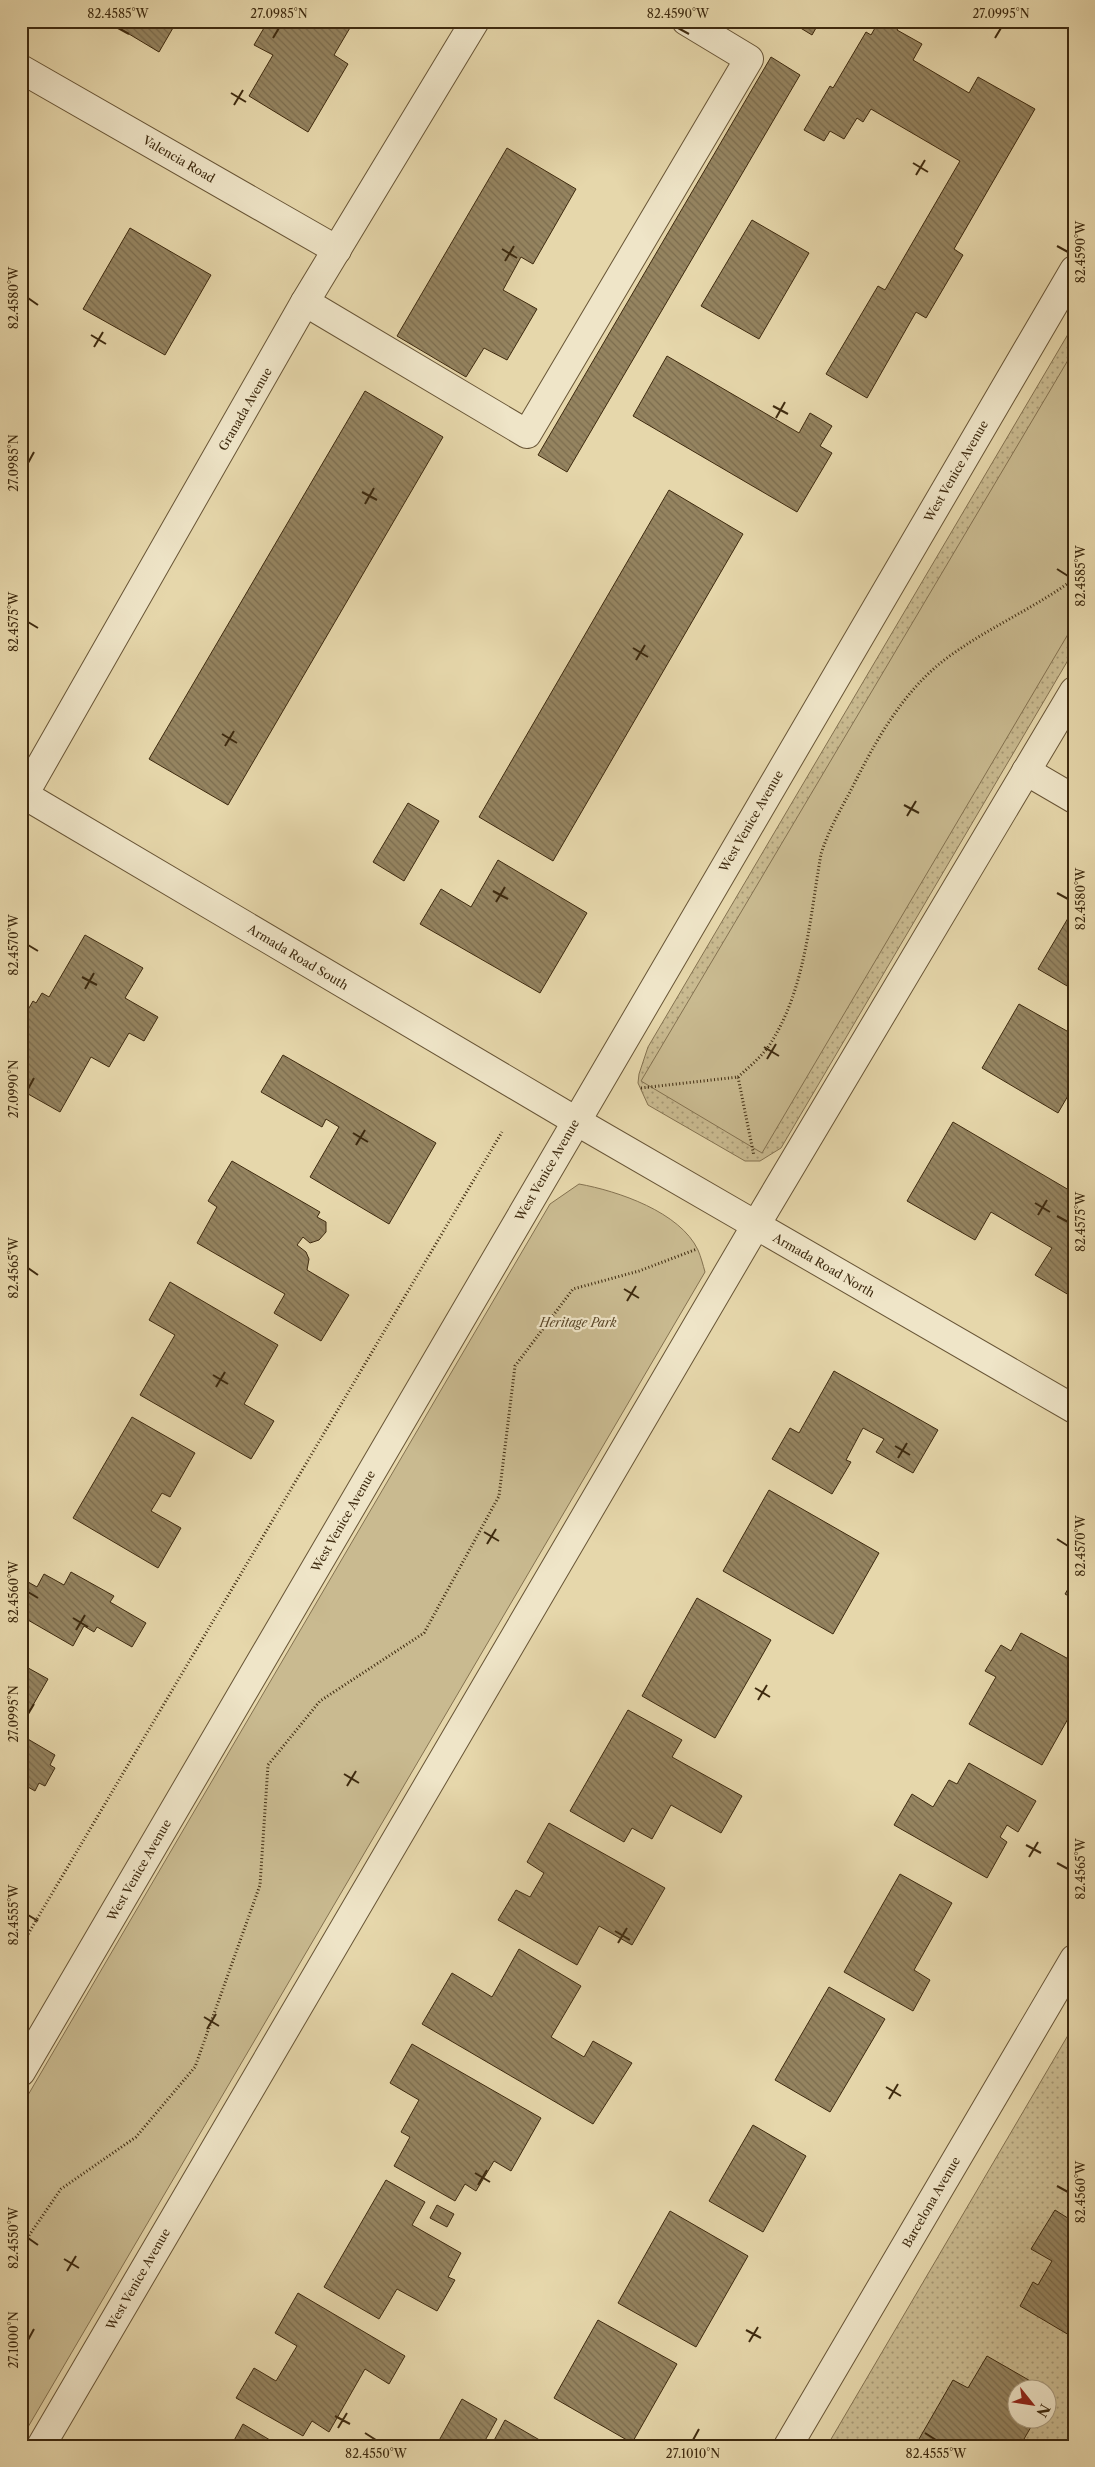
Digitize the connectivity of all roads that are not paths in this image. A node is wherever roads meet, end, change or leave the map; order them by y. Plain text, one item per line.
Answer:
1 (475, 21) edge
2 (686, 21) edge
3 (21, 69) edge
4 (337, 250) junction
5 (1074, 270) edge
6 (305, 302) junction
7 (1074, 691) edge
8 (1026, 771) junction
9 (22, 796) edge
10 (1074, 799) edge
11 (576, 1120) junction
12 (756, 1226) junction
13 (1074, 1410) edge
14 (1074, 1959) edge
15 (21, 2072) edge
16 (41, 2446) edge
17 (788, 2446) edge

1 - 4 street, Granada Avenue
2 - 6 street
3 - 4 street, Valencia Road
4 - 6 street, Granada Avenue
5 - 11 street, West Venice Avenue
6 - 9 street, Granada Avenue
7 - 8 street, West Venice Avenue
8 - 10 street
8 - 12 street, West Venice Avenue
9 - 11 street, Armada Road South
11 - 12 street, Armada Road North
11 - 15 street, West Venice Avenue
12 - 13 street, Armada Road North
12 - 16 street, West Venice Avenue
14 - 17 street, Barcelona Avenue

